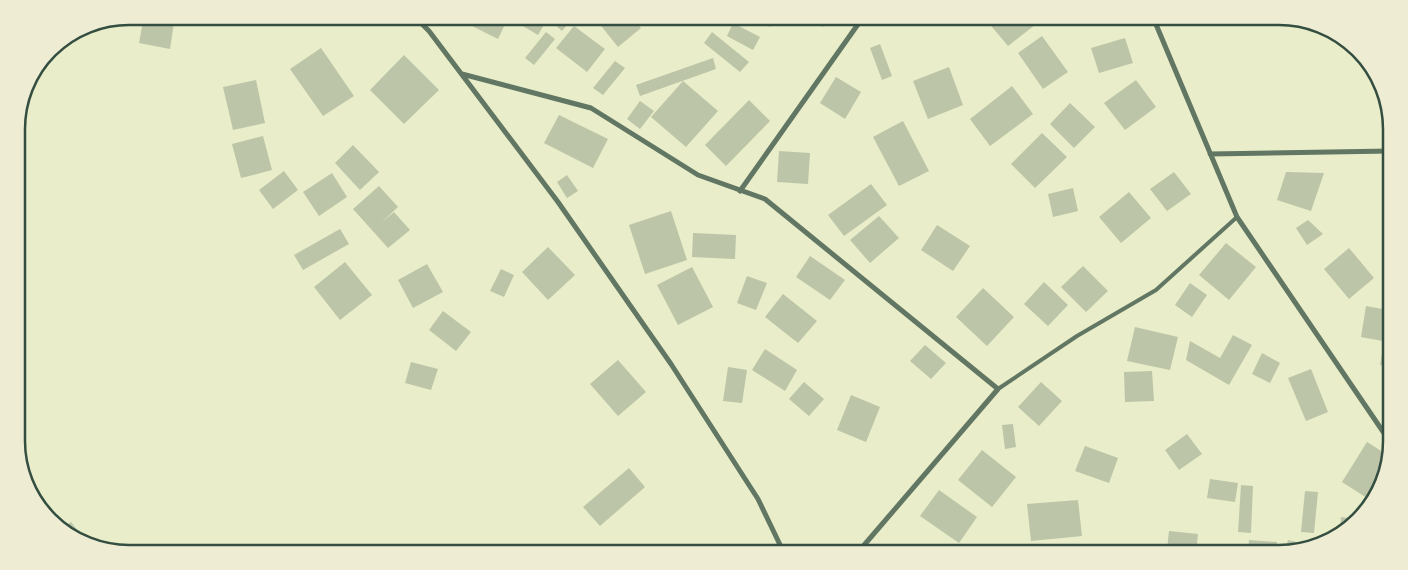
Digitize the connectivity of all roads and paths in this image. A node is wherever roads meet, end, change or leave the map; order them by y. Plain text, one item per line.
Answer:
1 (424, 25) edge
2 (857, 25) edge
3 (1156, 25) edge
4 (462, 74) junction
5 (1383, 151) edge
6 (1210, 154) junction
7 (740, 190) junction
8 (1237, 217) junction
9 (998, 389) junction
10 (1383, 432) edge
11 (780, 545) edge
12 (864, 545) edge

1 - 4 street
2 - 7 street
3 - 6 street
4 - 7 street
4 - 11 street
5 - 6 street
6 - 8 street
7 - 9 street
8 - 9 lane
8 - 10 street
9 - 12 street

